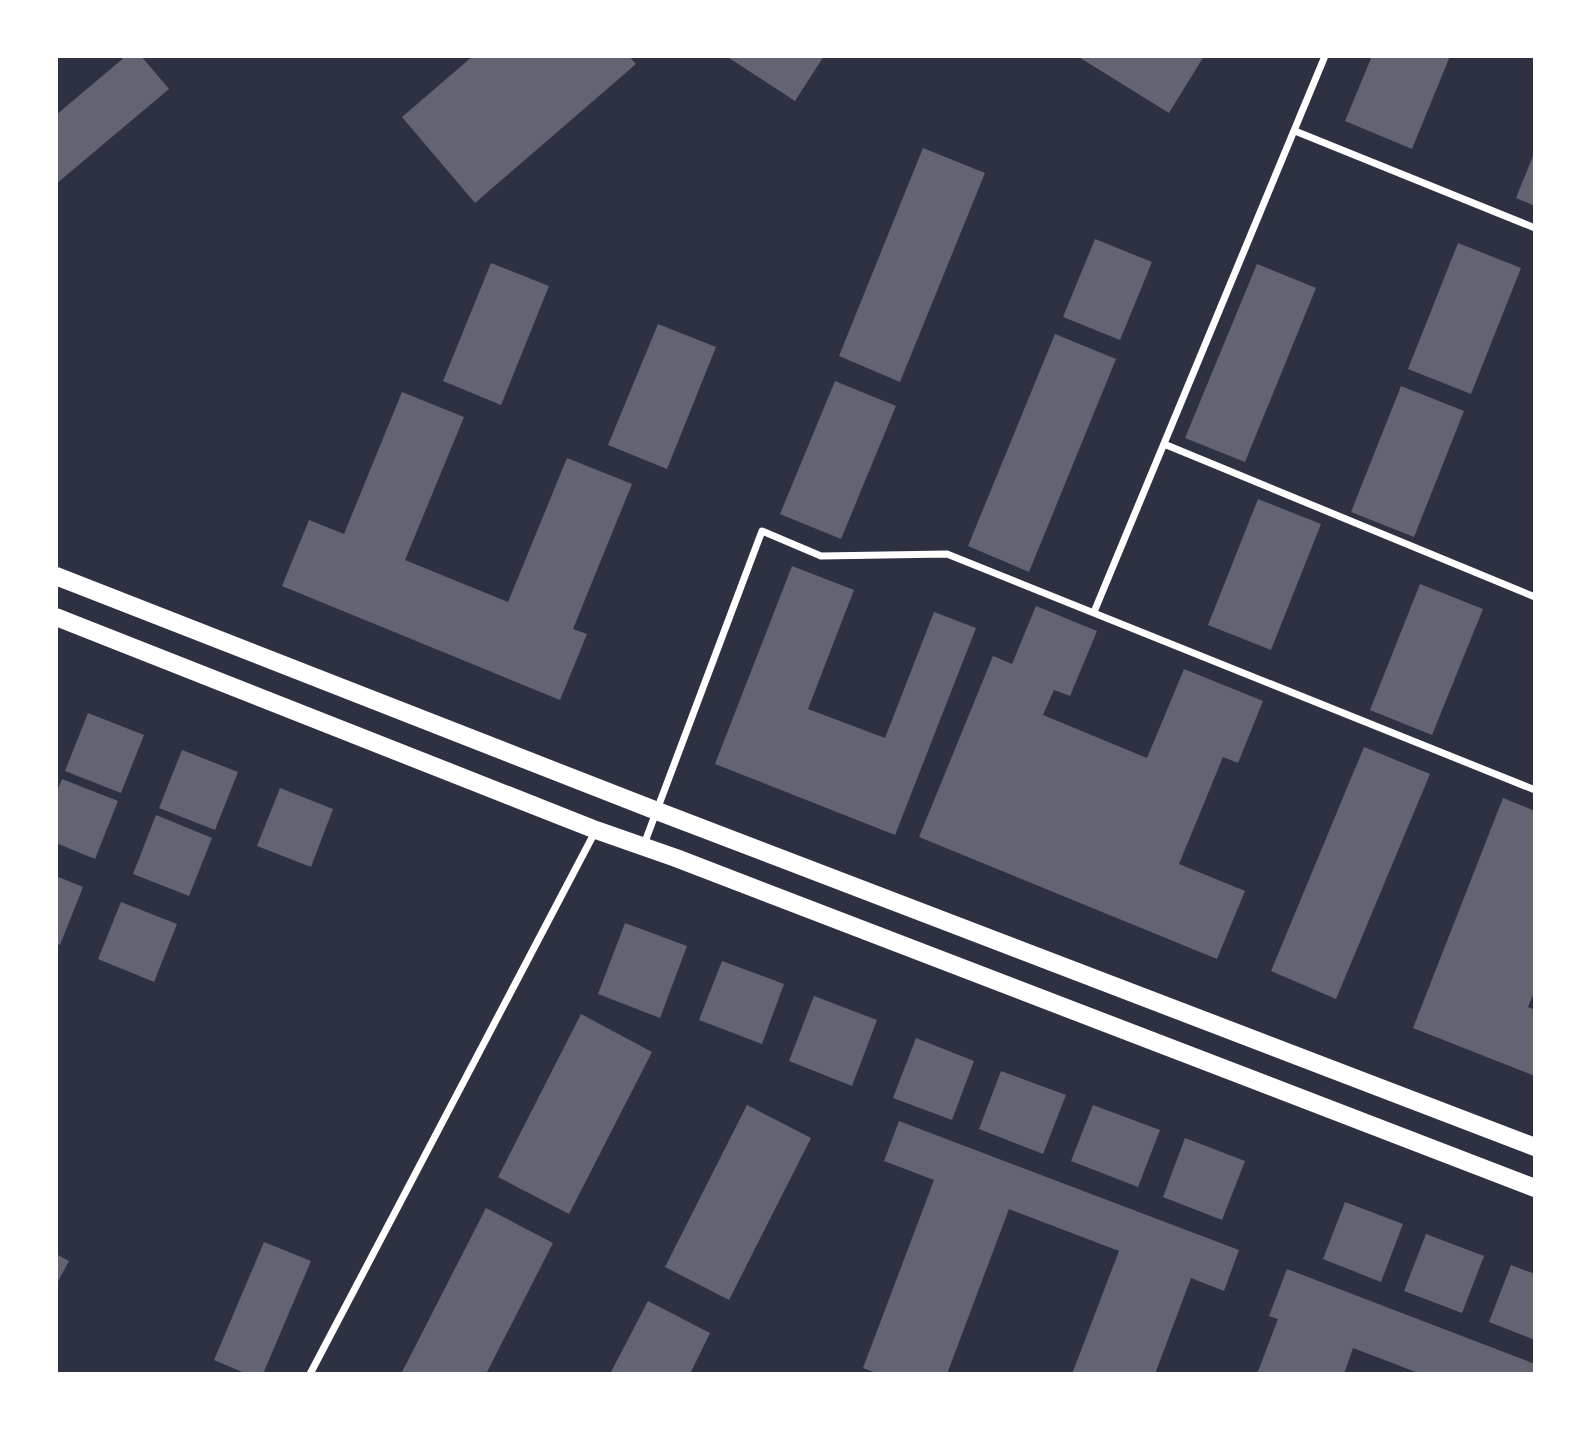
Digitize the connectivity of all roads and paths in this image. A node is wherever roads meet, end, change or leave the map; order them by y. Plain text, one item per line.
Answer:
1 (1325, 56) edge
2 (1295, 131) junction
3 (1535, 228) edge
4 (1164, 444) junction
5 (56, 576) edge
6 (1535, 597) edge
7 (1094, 612) junction
8 (56, 617) edge
9 (1535, 790) edge
10 (657, 811) junction
11 (596, 830) junction
12 (643, 847) junction
13 (1535, 1147) edge
14 (1535, 1188) edge
15 (310, 1374) edge

1 - 2 street
2 - 3 street
2 - 4 street
4 - 6 street
4 - 7 street
5 - 10 main road
7 - 9 street
7 - 10 street
8 - 11 main road
10 - 12 street
10 - 13 main road
11 - 12 main road
11 - 15 street
12 - 14 main road

